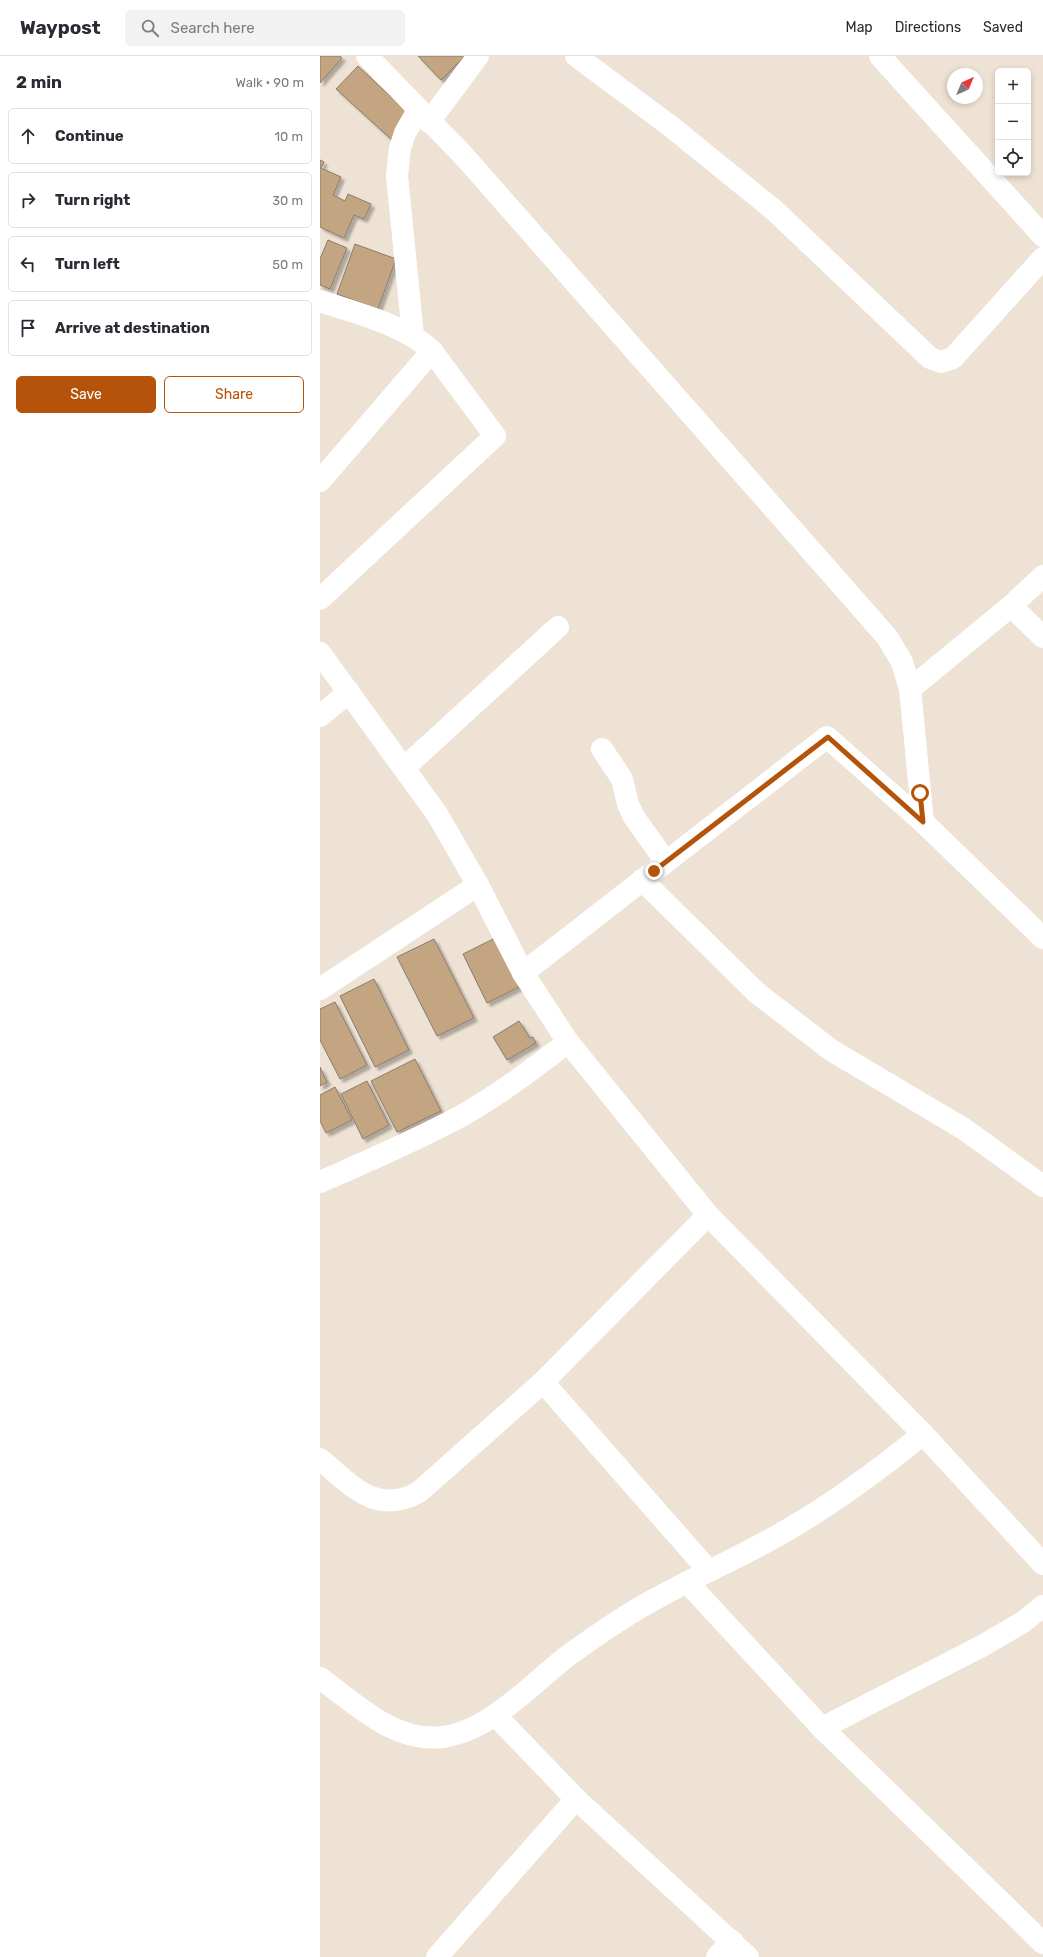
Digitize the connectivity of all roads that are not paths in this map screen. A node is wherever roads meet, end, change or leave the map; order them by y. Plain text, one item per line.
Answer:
1 (368, 56) edge
2 (478, 56) edge
3 (576, 56) edge
4 (880, 56) edge
5 (424, 116) junction
6 (1043, 236) edge
7 (1043, 258) edge
8 (320, 301) edge
9 (413, 336) junction
10 (432, 351) junction
11 (320, 481) edge
12 (1043, 576) edge
13 (320, 599) edge
14 (1011, 606) junction
15 (558, 628) dead end
16 (1043, 637) edge
17 (320, 653) edge
18 (910, 689) junction
19 (349, 692) junction
20 (320, 716) edge
21 (602, 749) dead end
22 (404, 768) junction
23 (923, 822) junction
24 (666, 862) junction
25 (642, 880) junction
26 (478, 885) junction
27 (1043, 938) edge
28 (523, 973) junction
29 (320, 989) edge
30 (568, 1042) junction
31 (320, 1182) edge
32 (1043, 1186) edge
33 (708, 1215) junction
34 (544, 1382) junction
35 (923, 1434) junction
36 (320, 1459) edge
37 (1043, 1564) edge
38 (709, 1571) junction
39 (687, 1582) junction
40 (1043, 1606) edge
41 (320, 1678) edge
42 (496, 1716) junction
43 (822, 1728) junction
44 (576, 1799) junction
45 (732, 1941) junction
46 (1043, 1944) edge
47 (437, 1957) edge
48 (717, 1957) edge
49 (748, 1957) edge
50 (1035, 1957) edge

1 - 5 street
2 - 5 street
3 - 7 street
4 - 6 street
5 - 9 street
5 - 18 street
8 - 9 street
9 - 10 street
10 - 11 street
10 - 13 street
12 - 14 street
14 - 16 street
14 - 18 street
15 - 22 street
17 - 19 street
18 - 23 street
19 - 20 street
19 - 22 street
21 - 24 street
22 - 26 street
23 - 24 street
23 - 27 street
24 - 25 street
25 - 28 street
25 - 32 street
26 - 28 street
26 - 29 street
28 - 30 street
30 - 31 street
30 - 33 street
33 - 34 street
33 - 35 street
34 - 36 street
34 - 38 street
35 - 37 street
35 - 38 street
38 - 39 street
39 - 42 street
39 - 43 street
40 - 43 street
41 - 42 street
42 - 44 street
43 - 46 street
44 - 45 street
44 - 47 street
45 - 48 street
45 - 49 street
46 - 50 street

